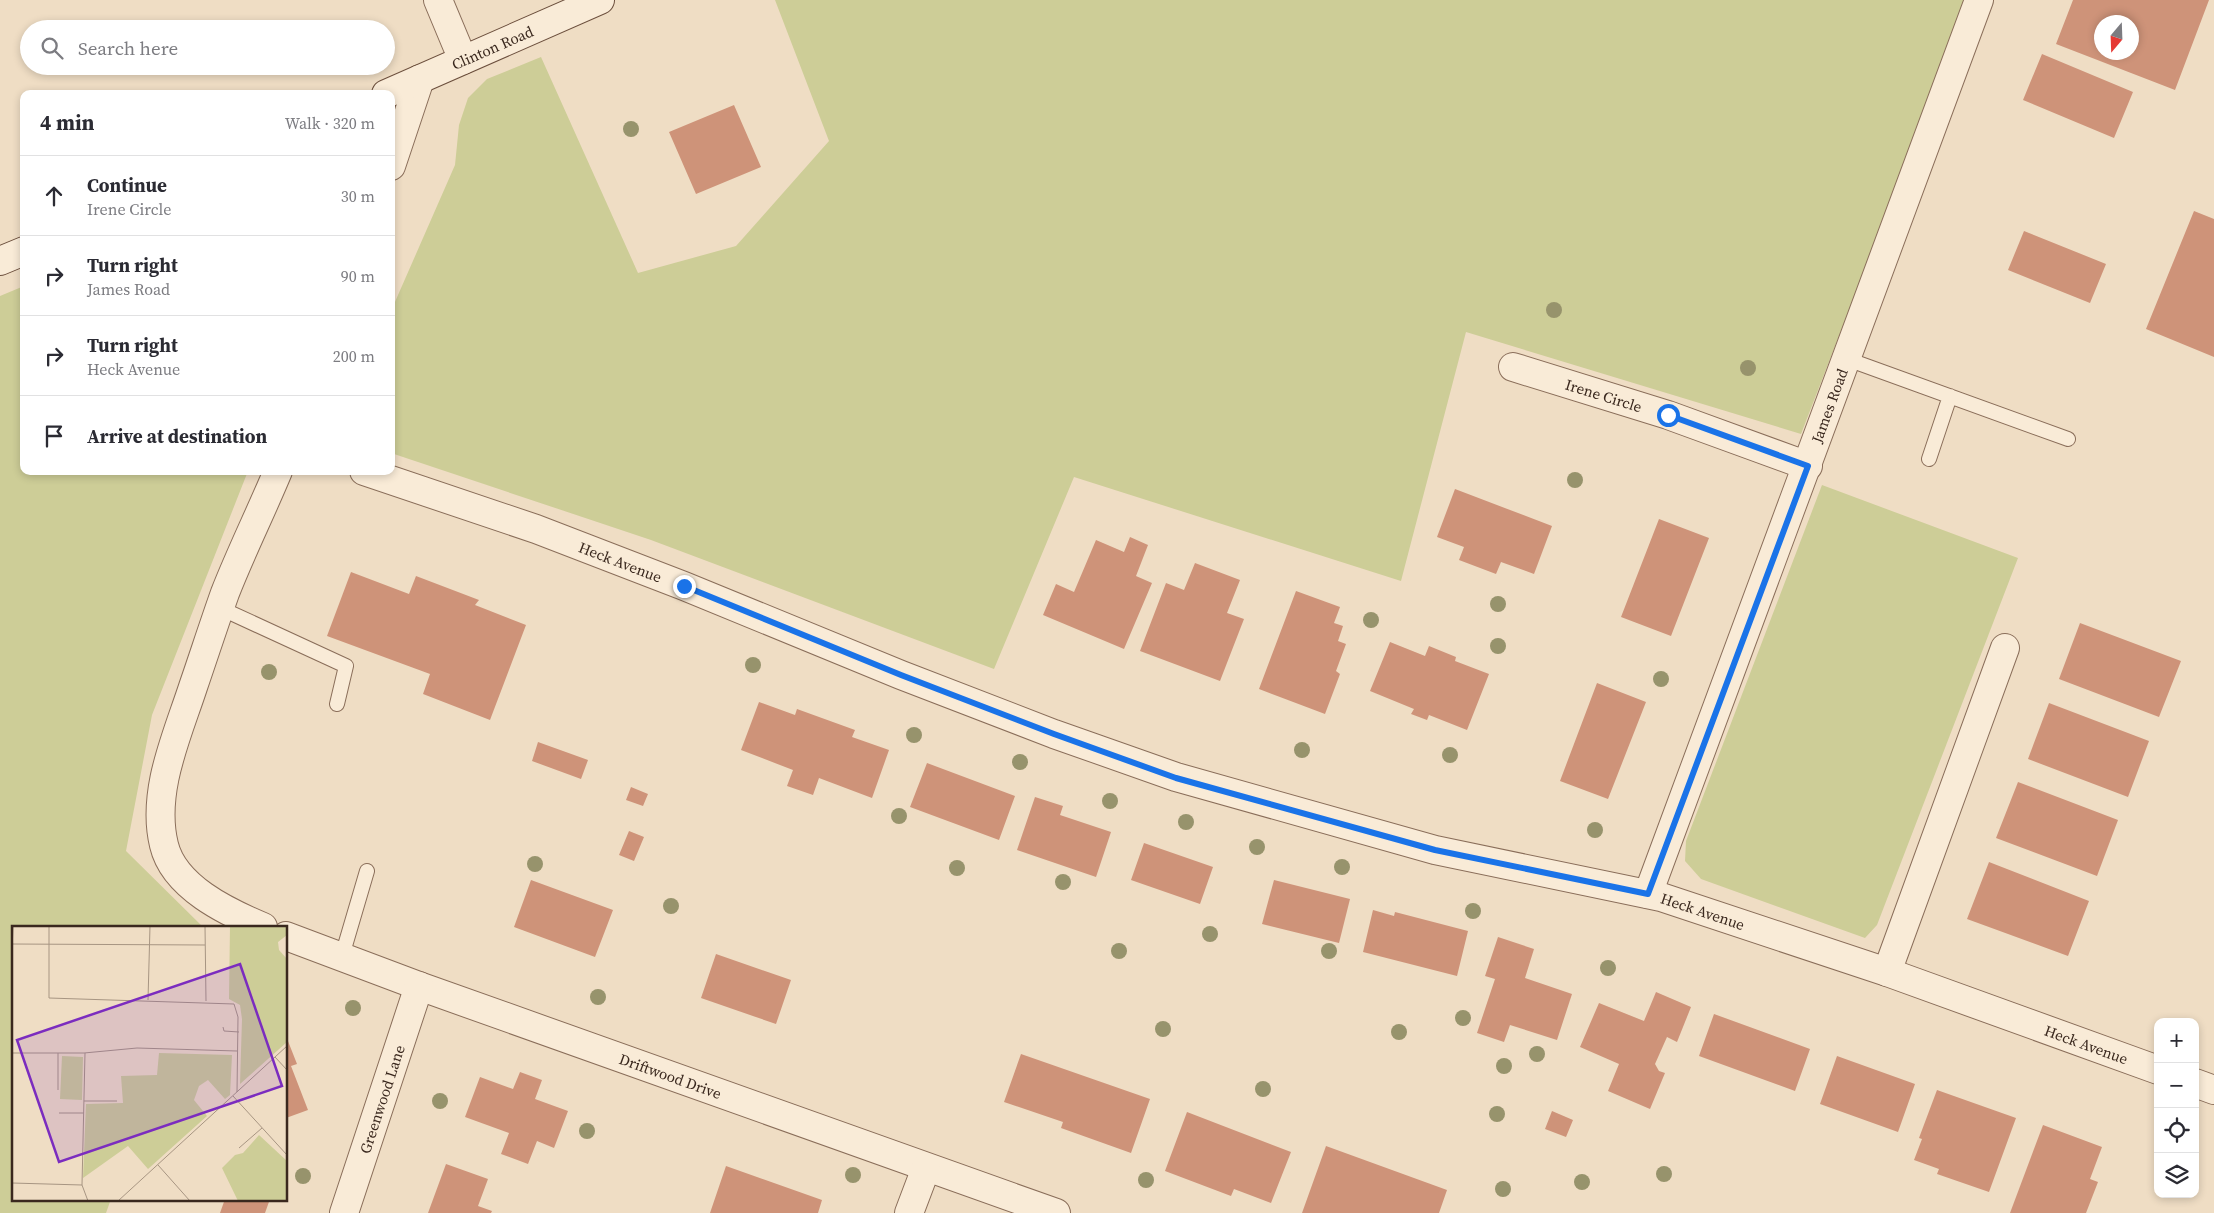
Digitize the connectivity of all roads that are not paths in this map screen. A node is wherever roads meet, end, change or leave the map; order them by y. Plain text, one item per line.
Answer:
1 (438, 0) edge
2 (600, 0) edge
3 (1979, 0) edge
4 (463, 60) junction
5 (420, 79) junction
6 (395, 90) edge
7 (395, 154) edge
8 (20, 253) edge
9 (0, 261) edge
10 (1847, 360) junction
11 (1513, 367) dead end
12 (1950, 396) junction
13 (2068, 439) dead end
14 (1929, 459) dead end
15 (1808, 466) junction
16 (276, 475) edge
17 (376, 475) edge
18 (220, 608) junction
19 (2005, 648) dead end
20 (337, 704) dead end
21 (367, 871) dead end
22 (1648, 894) junction
23 (261, 926) edge
24 (288, 937) edge
25 (342, 956) junction
26 (1887, 972) junction
27 (419, 986) junction
28 (2154, 1069) edge
29 (2199, 1084) edge
30 (2214, 1090) edge
31 (926, 1168) junction
32 (344, 1213) edge
33 (910, 1213) edge
34 (1056, 1213) edge

1 - 4 street
2 - 4 street, Clinton Road
3 - 10 street, James Road
4 - 5 street, Clinton Road
5 - 6 street, Clinton Road
5 - 7 street
8 - 9 street
10 - 12 lane
10 - 15 street, James Road
11 - 15 street, Irene Circle
12 - 13 lane
12 - 14 lane
15 - 22 street, James Road
16 - 18 street
17 - 22 street, Heck Avenue
18 - 20 lane
18 - 23 street
19 - 26 street
21 - 25 lane
22 - 26 street, Heck Avenue
24 - 25 street, Driftwood Drive
25 - 27 street, Driftwood Drive
26 - 28 street, Heck Avenue
27 - 31 street, Driftwood Drive
27 - 32 street, Greenwood Lane
29 - 30 street
31 - 33 street
31 - 34 street, Driftwood Drive

